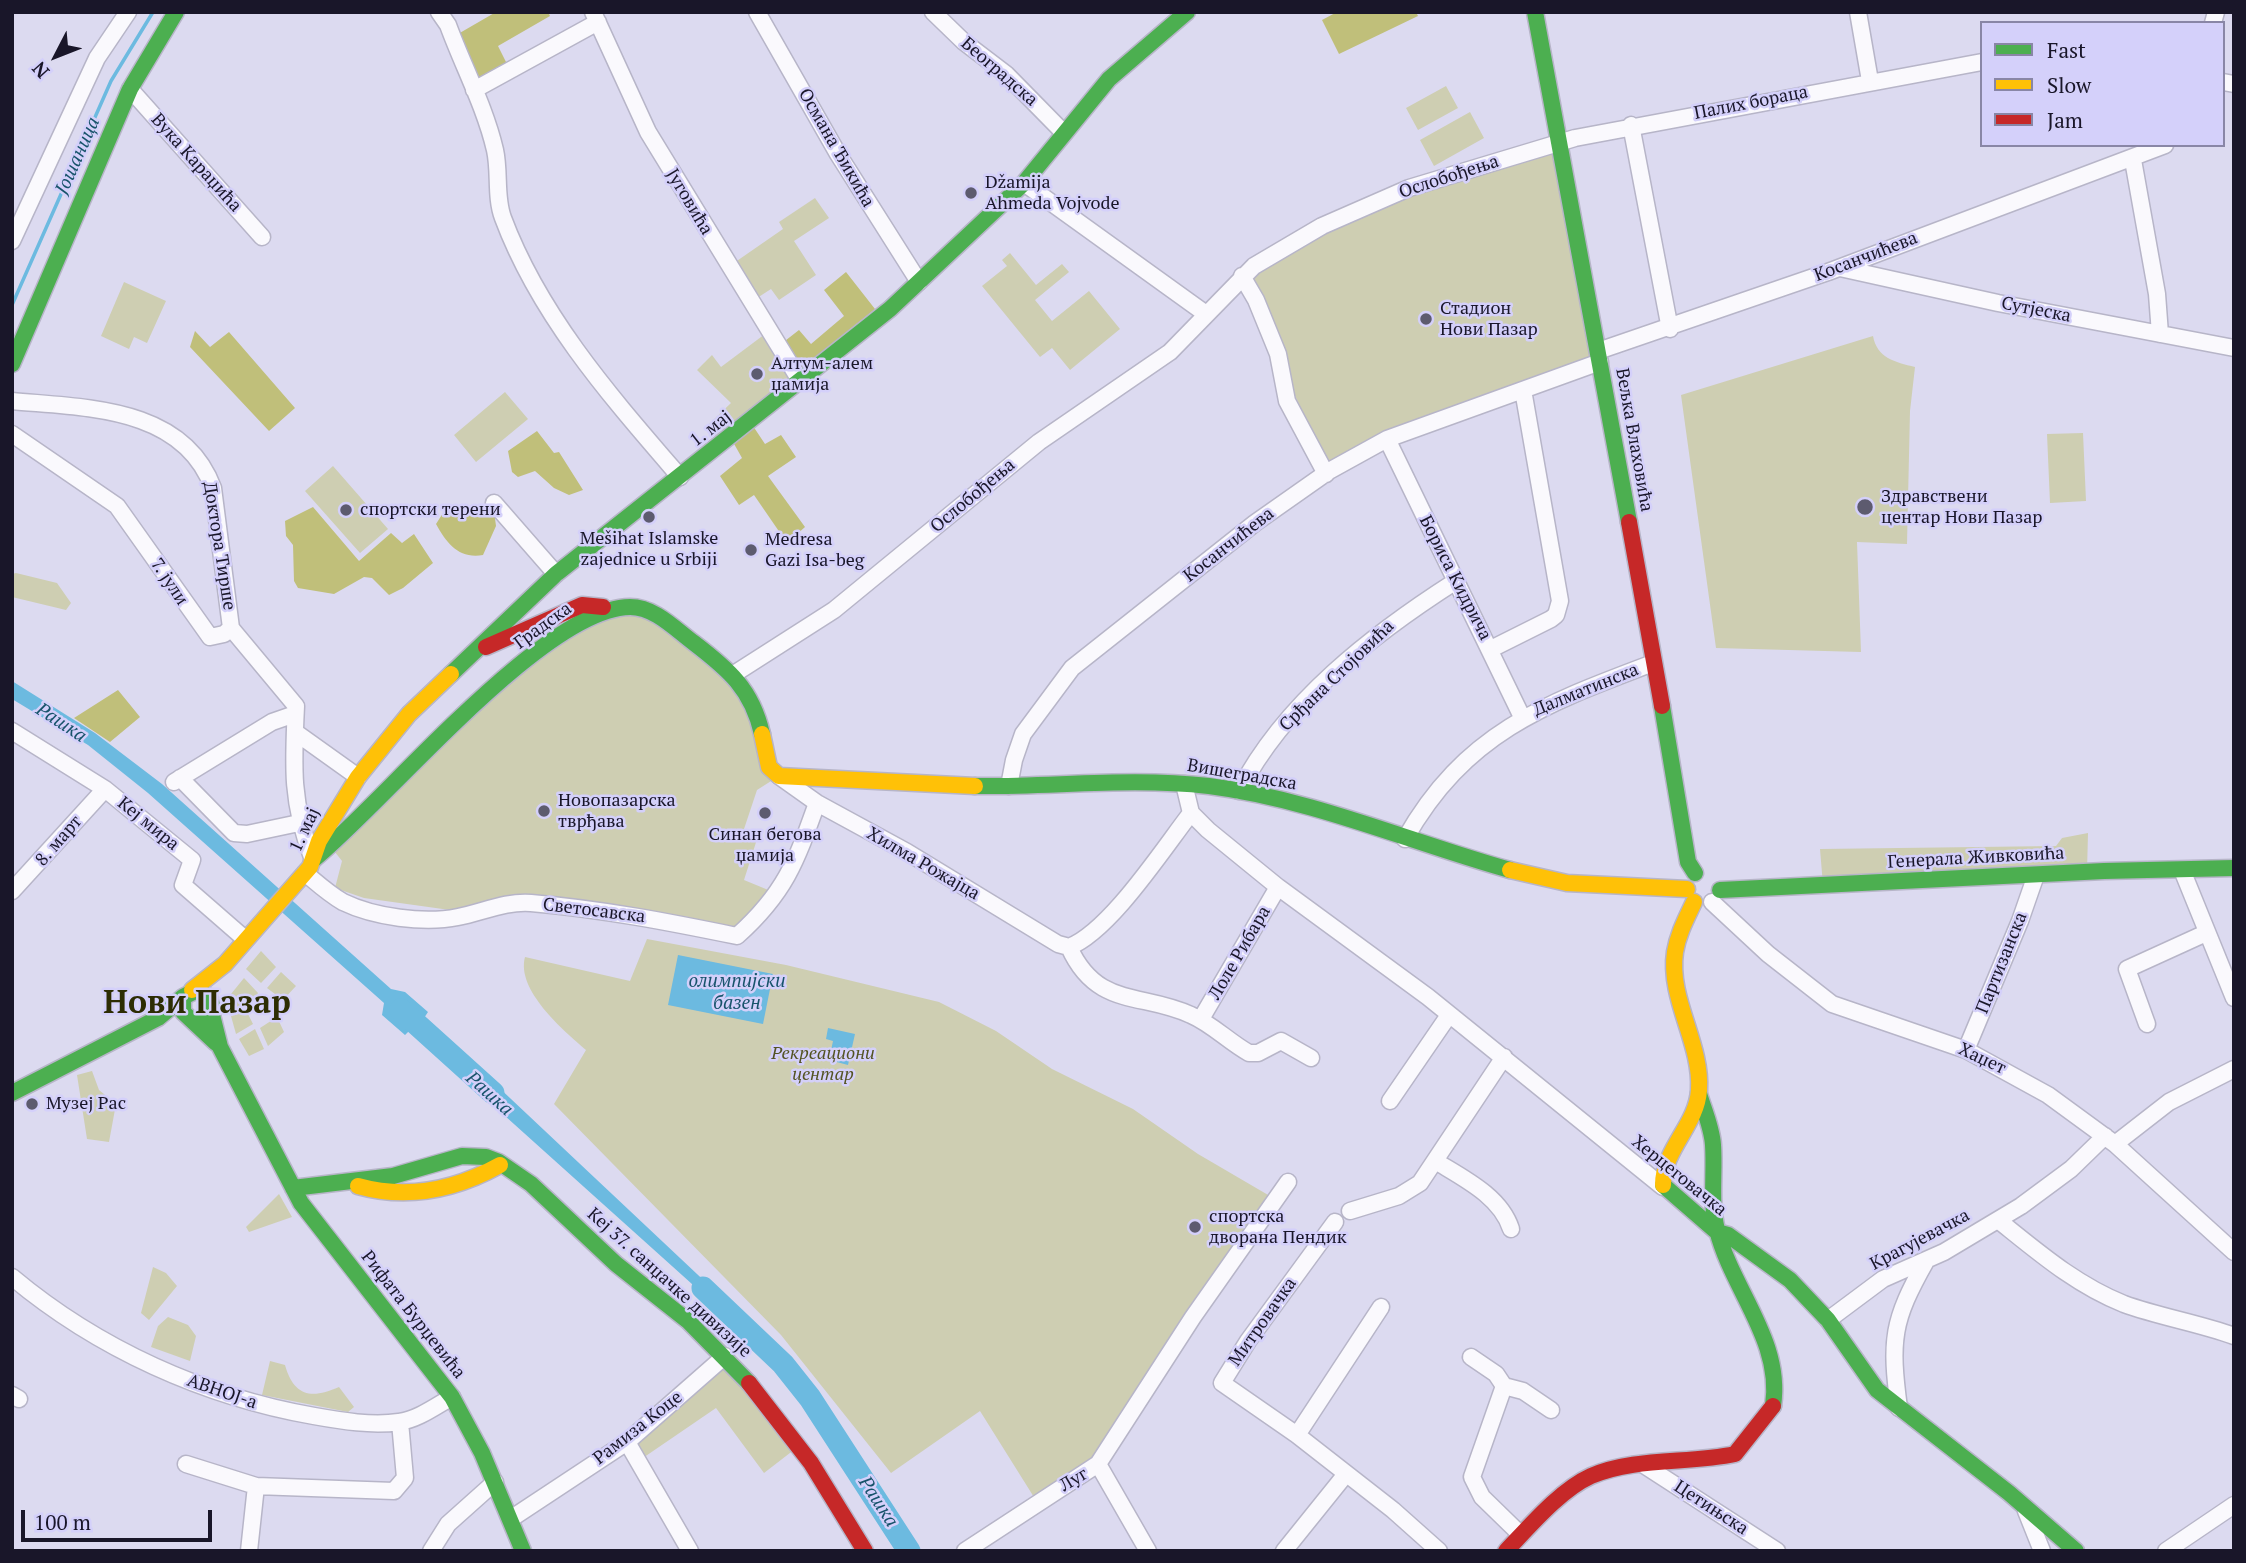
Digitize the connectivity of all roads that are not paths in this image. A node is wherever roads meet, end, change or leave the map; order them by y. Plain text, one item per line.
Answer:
1 (128, 12) edge
2 (176, 12) edge
3 (439, 12) edge
4 (757, 12) edge
5 (933, 12) edge
6 (1186, 12) edge
7 (1535, 12) edge
8 (1858, 12) edge
9 (596, 17) edge
10 (1166, 18) edge
11 (1980, 62) edge
12 (1870, 81) junction
13 (130, 89) junction
14 (474, 90) junction
15 (1631, 125) junction
16 (1063, 132) junction
17 (1559, 144) junction
18 (2161, 147) edge
19 (2133, 160) junction
20 (1024, 183) junction
21 (262, 237) dead end
22 (12, 241) edge
23 (1840, 268) junction
24 (1242, 276) junction
25 (919, 282) junction
26 (1206, 314) junction
27 (1670, 329) junction
28 (2160, 334) junction
29 (2234, 348) edge
30 (1599, 356) junction
31 (12, 364) edge
32 (801, 382) junction
33 (1523, 390) junction
34 (12, 401) edge
35 (12, 434) edge
36 (1387, 439) junction
37 (1326, 474) junction
38 (680, 477) junction
39 (494, 503) dead end
40 (556, 574) junction
41 (1456, 581) junction
42 (608, 608) junction
43 (550, 617) junction
44 (231, 628) junction
45 (559, 636) junction
46 (1491, 649) junction
47 (475, 650) junction
48 (1653, 663) junction
49 (734, 674) junction
50 (295, 714) junction
51 (1522, 717) junction
52 (12, 731) edge
53 (295, 732) junction
54 (779, 776) junction
55 (358, 777) junction
56 (1184, 784) junction
57 (1009, 786) junction
58 (105, 789) junction
59 (1239, 791) junction
60 (817, 803) junction
61 (1191, 813) junction
62 (299, 822) junction
63 (1405, 839) junction
64 (309, 867) junction
65 (2234, 868) edge
66 (2182, 870) junction
67 (1695, 873) junction
68 (2036, 875) junction
69 (1278, 887) junction
70 (12, 891) edge
71 (1691, 895) junction
72 (1716, 896) junction
73 (2206, 933) junction
74 (245, 939) junction
75 (1069, 947) junction
76 (225, 964) junction
77 (188, 994) junction
78 (2234, 998) edge
79 (211, 1006) junction
80 (1449, 1015) junction
81 (158, 1018) junction
82 (190, 1019) junction
83 (1201, 1019) junction
84 (2147, 1024) dead end
85 (220, 1047) junction
86 (1966, 1050) junction
87 (1311, 1058) dead end
88 (1504, 1058) junction
89 (2234, 1069) edge
90 (12, 1093) edge
91 (1699, 1094) junction
92 (1390, 1101) dead end
93 (2110, 1140) junction
94 (1437, 1162) junction
95 (500, 1165) junction
96 (1287, 1182) dead end
97 (349, 1184) junction
98 (1663, 1187) junction
99 (293, 1188) junction
100 (1350, 1211) dead end
101 (1998, 1220) junction
102 (1335, 1222) dead end
103 (1511, 1229) dead end
104 (1717, 1232) junction
105 (2233, 1250) edge
106 (1926, 1261) junction
107 (12, 1277) edge
108 (1381, 1307) dead end
109 (1828, 1320) junction
110 (2234, 1336) edge
111 (725, 1356) junction
112 (1471, 1357) dead end
113 (1504, 1386) junction
114 (452, 1397) junction
115 (1899, 1408) junction
116 (1551, 1410) dead end
117 (400, 1422) junction
118 (1297, 1435) junction
119 (626, 1442) junction
120 (186, 1464) dead end
121 (1098, 1464) junction
122 (1644, 1465) junction
123 (1346, 1474) junction
124 (495, 1482) junction
125 (256, 1486) junction
126 (2234, 1504) edge
127 (2023, 1506) junction
128 (512, 1518) junction
129 (1520, 1534) junction
130 (249, 1551) edge
131 (431, 1551) edge
132 (523, 1551) edge
133 (690, 1551) edge
134 (864, 1551) edge
135 (965, 1551) edge
136 (1149, 1551) edge
137 (1284, 1551) edge
138 (1439, 1551) edge
139 (1506, 1551) edge
140 (1777, 1551) edge
141 (2042, 1551) edge
142 (2076, 1551) edge
143 (2166, 1551) edge

1 - 22 street
2 - 13 street
3 - 14 street
4 - 25 street, Османа Ђикића
5 - 16 street, Београдска
6 - 10 street, 1. мај
7 - 17 street, Вељка Влаховића
8 - 12 street
9 - 14 street
9 - 32 street, Југовића
10 - 16 street, 1. мај
11 - 12 street, Палих бораца
12 - 15 street, Палих бораца
13 - 21 street, Вука Караџића
13 - 31 street
14 - 38 street
15 - 17 street, Палих бораца
15 - 27 street
16 - 20 street, 1. мај
17 - 24 street, Ослобођења
17 - 30 street, Вељка Влаховића
18 - 19 street, Косанчићева
19 - 23 street, Косанчићева
19 - 28 street
20 - 25 street, 1. мај
20 - 26 street
23 - 27 street, Косанчићева
23 - 28 street, Сутјеска
24 - 26 street, Ослобођења
24 - 37 street
25 - 32 street, 1. мај
26 - 49 street, Ослобођења
27 - 30 street, Косанчићева
28 - 29 street, Сутјеска
30 - 33 street, Косанчићева
30 - 48 street, Вељка Влаховића
32 - 38 street, 1. мај
33 - 36 street, Косанчићева
33 - 46 street
34 - 44 street, Доктора Тирше
35 - 44 street, 7. јули
36 - 37 street, Косанчићева
36 - 41 street, Бориса Кидрича
37 - 57 street, Косанчићева
38 - 40 street, 1. мај
39 - 40 street
40 - 47 street, 1. мај
41 - 46 street, Бориса Кидрича
41 - 59 street, Срђана Стојовића
42 - 43 street
42 - 45 street, Градска
42 - 49 street
43 - 45 street
43 - 47 street
44 - 50 street
45 - 64 street, Градска
46 - 51 street, Бориса Кидрича
47 - 55 street, 1. мај
48 - 51 street, Далматинска
48 - 67 street, Вељка Влаховића
49 - 54 street
50 - 53 street
50 - 62 street
51 - 63 street, Далматинска
52 - 58 street, Кеј мира
53 - 55 street
53 - 62 street
54 - 57 street, Вишеградска
54 - 60 street, Хилма Рожајца
55 - 64 street, 1. мај
56 - 57 street, Вишеградска
56 - 59 street, Вишеградска
56 - 61 street
58 - 70 street, 8. март
58 - 74 street, Кеј мира
59 - 63 street, Вишеградска
60 - 64 street, Светосавска
60 - 75 street, Хилма Рожајца
61 - 69 street, Херцеговачка
61 - 75 street
62 - 64 street
63 - 71 street, Вишеградска
64 - 74 street, 1. мај
65 - 66 street, Генерала Живковића
66 - 68 street, Генерала Живковића
66 - 73 street
67 - 71 street
67 - 72 street
68 - 72 street, Генерала Живковића
68 - 86 street, Партизанска
69 - 80 street, Херцеговачка
69 - 83 street, Лоле Рибара
71 - 72 street
71 - 91 street
72 - 86 street, Хаџет
73 - 78 street
73 - 84 street
74 - 76 street, 1. мај
75 - 83 street, Хилма Рожајца
76 - 77 street
76 - 79 street
77 - 79 street
77 - 81 street
77 - 82 street
79 - 82 street
79 - 85 street, Рифата Бурџевића
80 - 88 street, Херцеговачка
80 - 92 street
81 - 82 street
81 - 90 street
82 - 85 street, Рифата Бурџевића
83 - 87 street, Хилма Рожајца
85 - 99 street, Рифата Бурџевића
86 - 93 street, Хаџет
88 - 94 street
88 - 98 street, Херцеговачка
89 - 93 street, Крагујевачка
91 - 98 street
91 - 104 street
93 - 101 street, Крагујевачка
93 - 105 street, Хаџет
94 - 100 street
94 - 103 street
95 - 97 street
95 - 97 street, Кеј 37. санџачке дивизије
95 - 111 street, Кеј 37. санџачке дивизије
96 - 121 street
97 - 99 street
98 - 104 street, Херцеговачка
99 - 114 street, Рифата Бурџевића
101 - 106 street, Крагујевачка
101 - 110 street
102 - 118 street, Митровачка
104 - 109 street, Херцеговачка
104 - 122 street
106 - 109 street, Крагујевачка
106 - 115 street
107 - 117 street, АВНОЈ-а
108 - 118 street
109 - 115 street, Херцеговачка
111 - 119 street, Рамиза Коце
111 - 134 street, Кеј 37. санџачке дивизије
112 - 113 street
113 - 116 street
113 - 129 street
114 - 117 street, АВНОЈ-а
114 - 124 street, Рифата Бурџевића
115 - 127 street, Херцеговачка
117 - 125 street
118 - 123 street, Митровачка
119 - 128 street, Рамиза Коце
119 - 133 street
120 - 125 street
121 - 135 street, Луг
121 - 136 street, Луг
122 - 129 street
122 - 140 street, Цетињска
123 - 137 street
123 - 138 street, Митровачка
124 - 128 street, Рифата Бурџевића
124 - 131 street
125 - 130 street
126 - 143 street
127 - 141 street
127 - 142 street, Херцеговачка
128 - 132 street, Рифата Бурџевића
129 - 139 street

